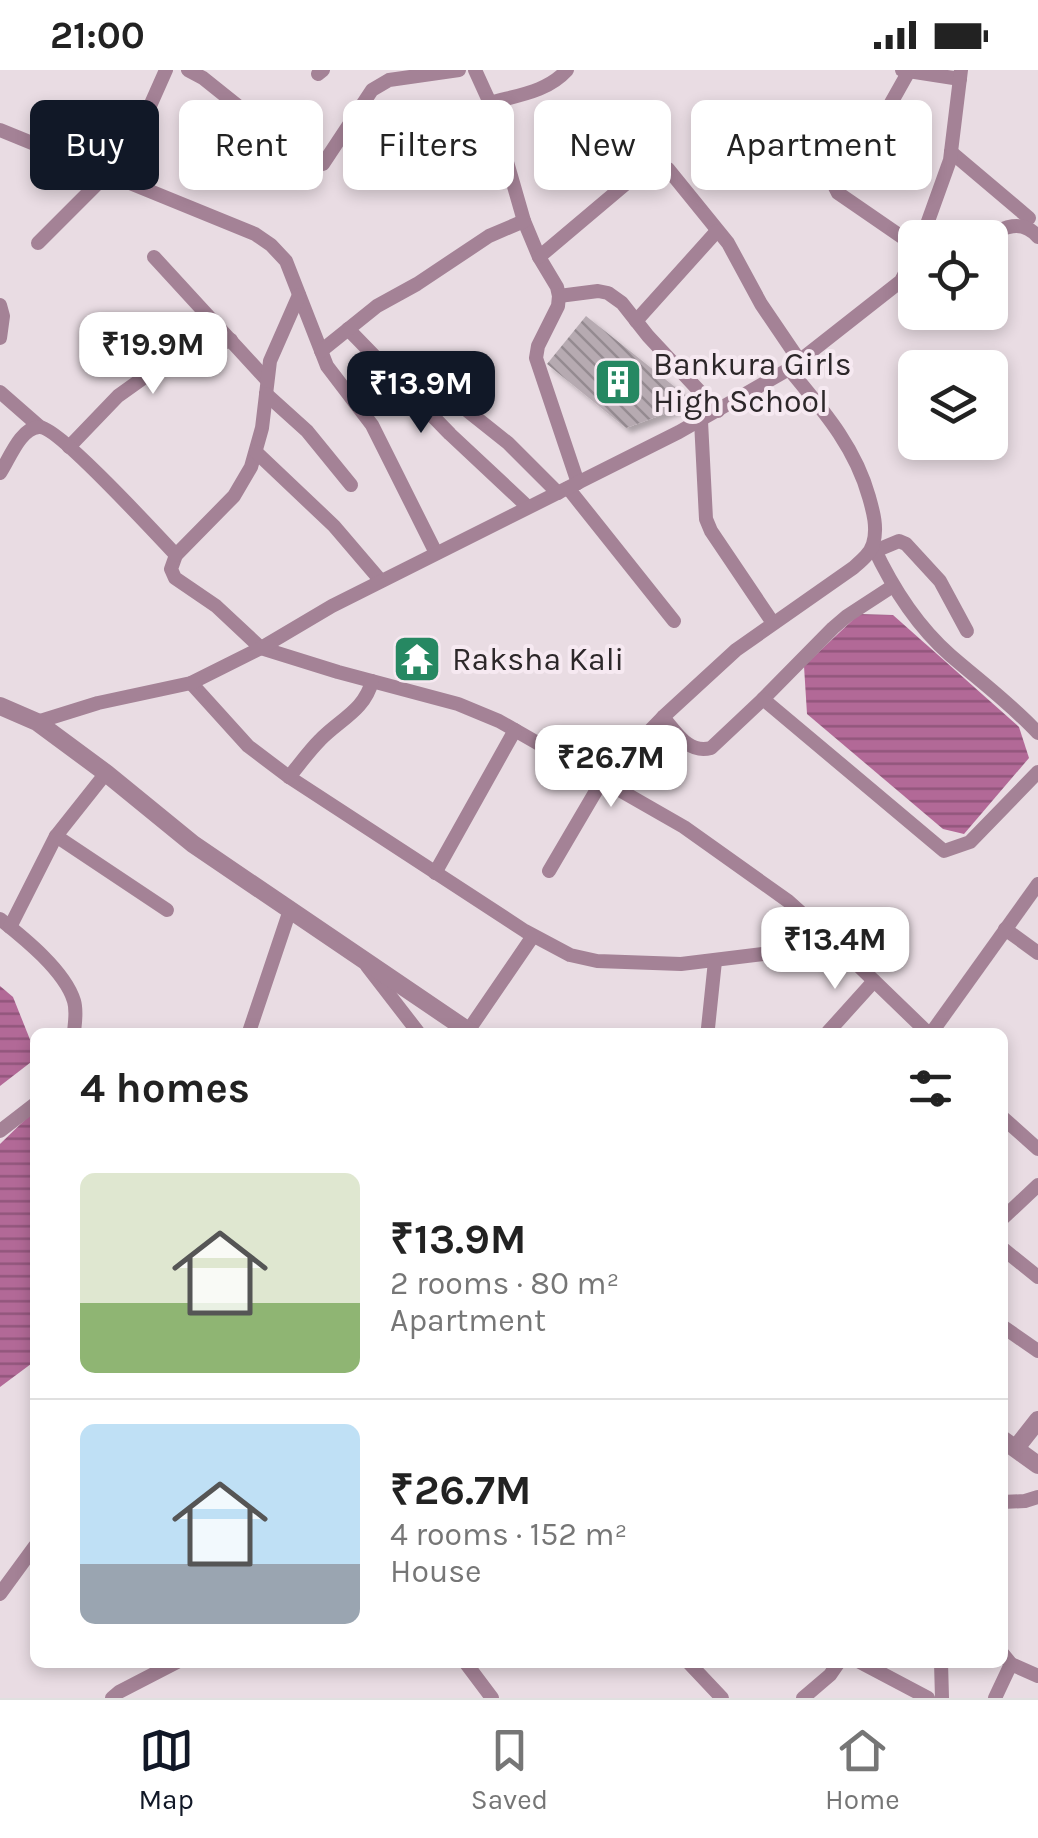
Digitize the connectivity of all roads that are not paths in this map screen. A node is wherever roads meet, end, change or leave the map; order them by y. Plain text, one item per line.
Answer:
1 (166, 70) edge
2 (188, 70) edge
3 (459, 70) edge
4 (475, 70) edge
5 (567, 70) edge
6 (905, 71) edge
7 (960, 75) edge
8 (151, 100) edge
9 (230, 100) edge
10 (489, 100) edge
11 (498, 100) edge
12 (0, 130) edge
13 (30, 142) edge
14 (951, 152) junction
15 (323, 164) dead end
16 (514, 187) edge
17 (97, 190) edge
18 (147, 190) edge
19 (1030, 218) edge
20 (929, 220) edge
21 (524, 222) junction
22 (718, 231) junction
23 (898, 234) edge
24 (1038, 237) edge
25 (38, 243) dead end
26 (154, 257) dead end
27 (539, 257) junction
28 (898, 286) edge
29 (299, 295) junction
30 (559, 296) junction
31 (0, 305) edge
32 (636, 321) junction
33 (348, 329) junction
34 (0, 338) edge
35 (231, 340) junction
36 (321, 351) junction
37 (794, 365) junction
38 (266, 387) junction
39 (0, 392) edge
40 (454, 400) dead end
41 (718, 411) junction
42 (701, 420) junction
43 (40, 426) junction
44 (68, 447) junction
45 (256, 452) junction
46 (0, 473) edge
47 (352, 485) dead end
48 (568, 488) junction
49 (528, 507) junction
50 (874, 549) junction
51 (436, 553) junction
52 (176, 555) junction
53 (381, 580) junction
54 (893, 586) junction
55 (674, 620) dead end
56 (773, 622) junction
57 (967, 631) dead end
58 (262, 648) junction
59 (372, 681) junction
60 (191, 683) junction
61 (763, 699) junction
62 (4, 710) edge
63 (663, 717) junction
64 (37, 722) junction
65 (515, 730) junction
66 (1038, 734) edge
67 (1038, 772) edge
68 (106, 773) junction
69 (289, 777) junction
70 (603, 780) junction
71 (56, 836) junction
72 (549, 872) dead end
73 (435, 873) junction
74 (1038, 884) edge
75 (167, 910) dead end
76 (290, 910) junction
77 (5, 923) edge
78 (1006, 929) junction
79 (533, 936) junction
80 (837, 945) junction
81 (1038, 953) edge
82 (362, 958) junction
83 (715, 961) junction
84 (874, 982) junction
85 (74, 1028) edge
86 (249, 1028) edge
87 (415, 1028) edge
88 (463, 1028) edge
89 (472, 1028) edge
90 (708, 1028) dead end
91 (832, 1028) edge
92 (925, 1028) edge
93 (932, 1028) edge
94 (30, 1108) edge
95 (1008, 1123) edge
96 (0, 1131) edge
97 (1038, 1150) edge
98 (1038, 1185) edge
99 (1008, 1212) edge
100 (1008, 1253) edge
101 (1038, 1277) edge
102 (1008, 1330) edge
103 (1038, 1351) edge
104 (1038, 1420) edge
105 (1009, 1444) edge
106 (1038, 1465) edge
107 (1038, 1497) edge
108 (1008, 1502) edge
109 (30, 1553) edge
110 (0, 1594) edge
111 (1008, 1660) edge
112 (165, 1668) edge
113 (470, 1668) edge
114 (694, 1668) edge
115 (835, 1668) edge
116 (871, 1668) edge
117 (941, 1668) edge
118 (1004, 1668) edge
119 (1038, 1676) edge
120 (112, 1698) edge
121 (492, 1698) edge
122 (722, 1698) edge
123 (803, 1698) edge
124 (928, 1698) edge
125 (942, 1698) edge
126 (995, 1698) edge

1 - 8 street
2 - 9 street
3 - 15 street
4 - 10 street
5 - 11 street
6 - 7 street
6 - 23 street
7 - 14 street
12 - 13 street
14 - 19 street
14 - 20 street
16 - 21 street
17 - 25 street
18 - 29 street
19 - 24 street
21 - 27 street
21 - 33 street
22 - 27 street
22 - 32 street
22 - 37 street
26 - 35 street
27 - 30 street
28 - 37 street
29 - 36 street
29 - 38 street
30 - 32 street
30 - 48 street
31 - 34 street
32 - 41 street
33 - 36 street
33 - 49 street
35 - 38 street
35 - 44 street
36 - 51 street
37 - 41 street
37 - 50 street
38 - 45 street
38 - 47 street
39 - 43 street
40 - 48 street
41 - 42 street
42 - 48 street
42 - 56 street
43 - 44 street
43 - 46 street
44 - 52 street
45 - 52 street
45 - 53 street
48 - 49 street
48 - 55 street
49 - 51 street
50 - 54 street
50 - 56 street
50 - 57 street
51 - 53 street
52 - 58 street
53 - 58 street
54 - 61 street
54 - 66 street
56 - 63 street
58 - 59 street
58 - 60 street
59 - 65 street
59 - 69 street
60 - 64 street
60 - 69 street
61 - 63 street
61 - 67 street
62 - 64 street
63 - 70 street
64 - 68 street
65 - 70 street
65 - 73 street
68 - 71 street
68 - 76 street
69 - 73 street
70 - 72 street
70 - 80 street
71 - 75 street
71 - 77 street
73 - 79 street
74 - 78 street
76 - 82 street
76 - 86 street
77 - 85 street
78 - 81 street
78 - 93 street
79 - 83 street
79 - 89 street
80 - 83 street
80 - 84 street
82 - 87 street
82 - 88 street
83 - 90 street
84 - 91 street
84 - 92 street
94 - 96 street
95 - 97 street
98 - 99 street
100 - 101 street
102 - 103 street
104 - 105 street
105 - 106 street
107 - 108 street
109 - 110 street
111 - 119 street
112 - 120 street
113 - 121 street
114 - 122 street
115 - 123 street
116 - 124 street
117 - 125 street
118 - 126 street

